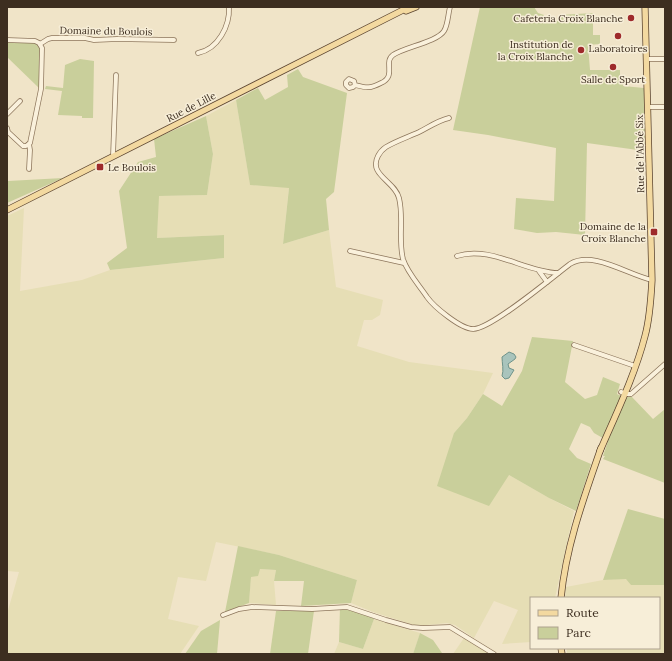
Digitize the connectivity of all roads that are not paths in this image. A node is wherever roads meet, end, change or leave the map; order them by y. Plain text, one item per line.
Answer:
1 (229, 7) edge
2 (409, 7) edge
3 (416, 7) edge
4 (450, 7) edge
5 (645, 7) edge
6 (384, 20) junction
7 (7, 40) edge
8 (174, 40) dead end
9 (40, 44) junction
10 (198, 52) dead end
11 (665, 59) edge
12 (647, 60) junction
13 (116, 75) dead end
14 (354, 85) dead end
15 (20, 101) dead end
16 (648, 107) junction
17 (665, 107) edge
18 (7, 114) edge
19 (449, 118) dead end
20 (8, 132) edge
21 (29, 144) junction
22 (114, 156) junction
23 (29, 169) dead end
24 (7, 210) edge
25 (350, 251) dead end
26 (457, 256) dead end
27 (404, 263) junction
28 (537, 269) junction
29 (558, 273) junction
30 (652, 280) junction
31 (546, 282) junction
32 (574, 345) dead end
33 (665, 364) edge
34 (633, 366) junction
35 (623, 392) junction
36 (561, 597) edge
37 (223, 615) dead end
38 (494, 654) edge

1 - 10 street
2 - 6 main road, Rue de Lille
3 - 6 main road, Rue de Lille
4 - 14 street
5 - 12 main road, Rue de l'Abbé Six
6 - 22 main road, Rue de Lille
7 - 9 street, Domaine du Boulois
8 - 9 street, Domaine du Boulois
9 - 21 street
11 - 12 street
12 - 16 main road, Rue de l'Abbé Six
13 - 22 street
15 - 18 street
16 - 17 street
16 - 30 main road, Rue de l'Abbé Six
19 - 27 street
20 - 21 street
21 - 23 street
22 - 24 main road, Rue de Lille
25 - 27 street
26 - 28 street
27 - 31 street
28 - 29 street
28 - 31 street
29 - 30 street
29 - 31 street
30 - 34 main road, Rue de l'Abbé Six
32 - 34 street
33 - 35 street
34 - 35 main road, Rue de l'Abbé Six
35 - 36 main road, Rue de l'Abbé Six
37 - 38 street

